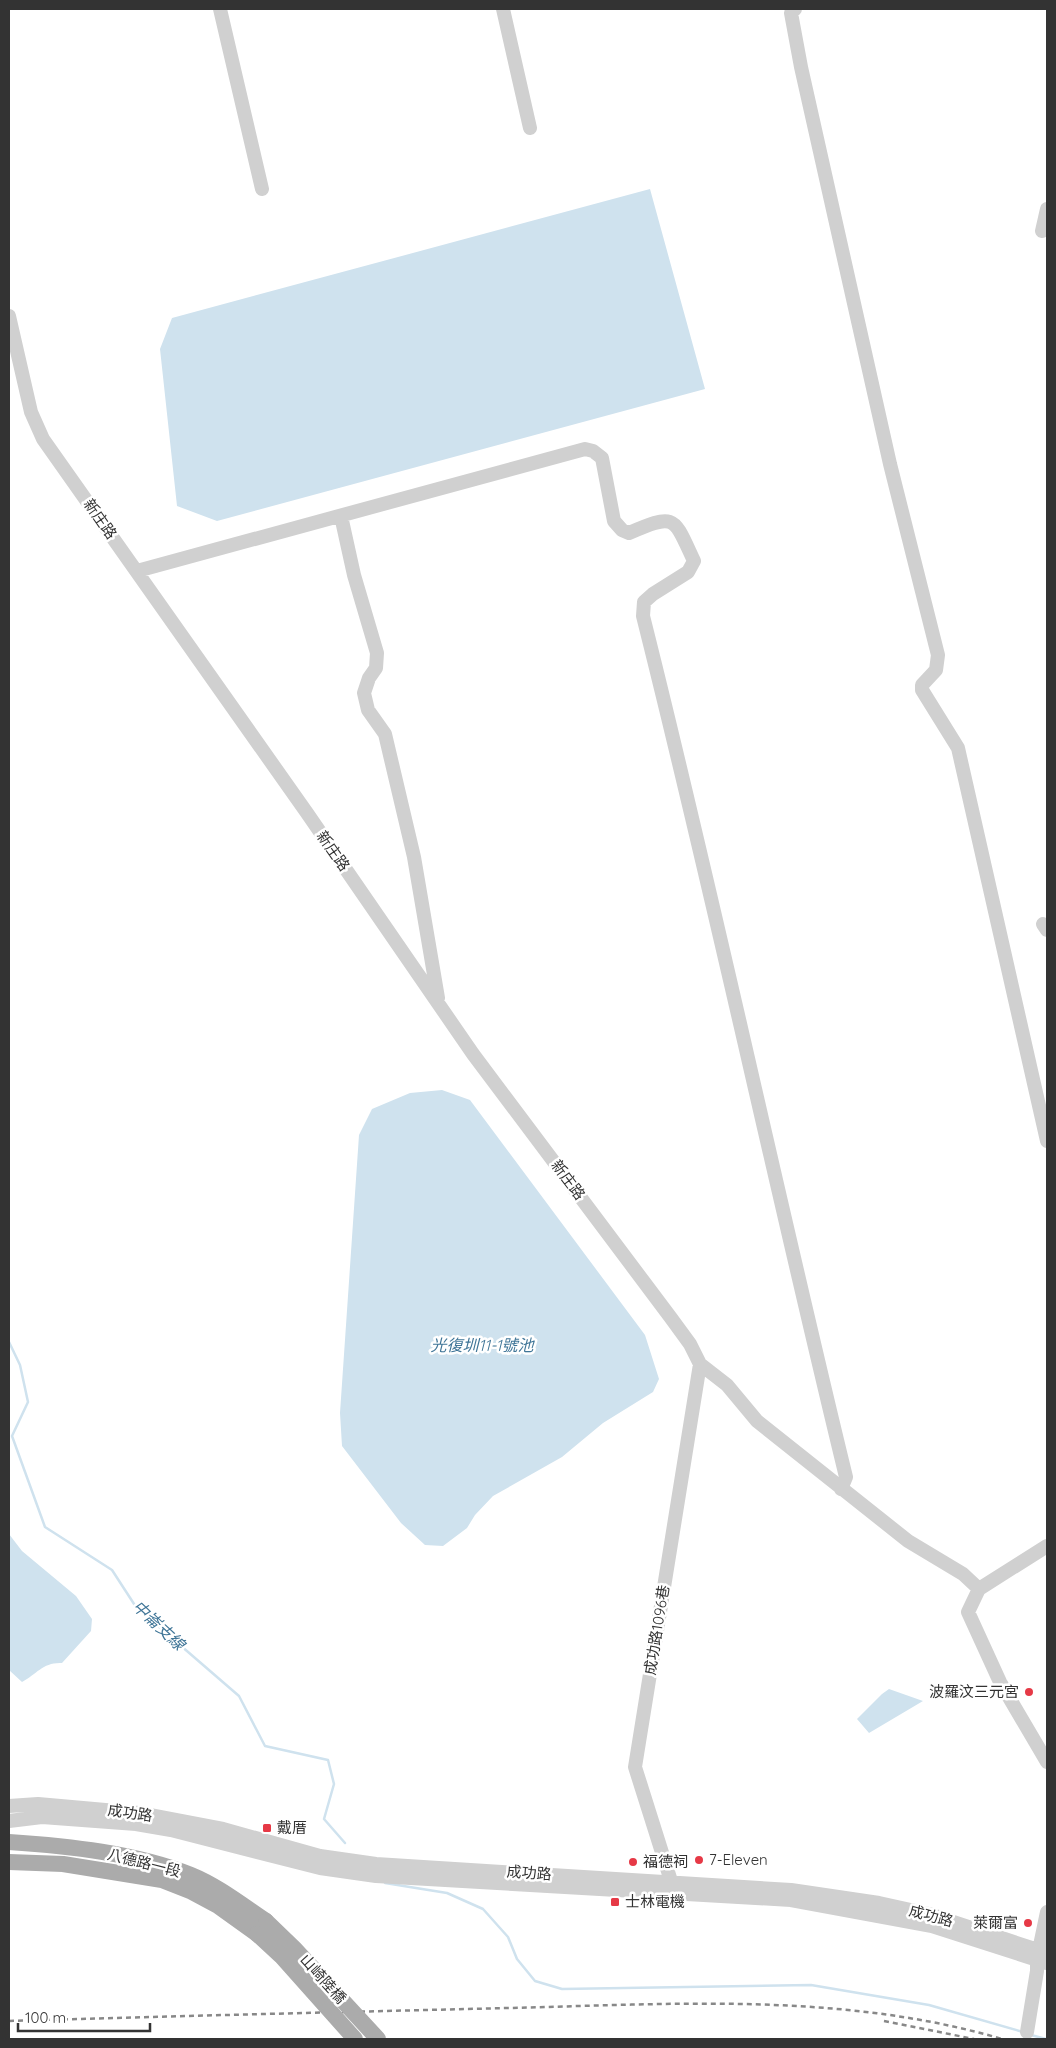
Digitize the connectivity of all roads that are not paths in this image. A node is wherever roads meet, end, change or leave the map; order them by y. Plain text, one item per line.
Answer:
1 (220, 9) edge
2 (503, 9) edge
3 (795, 9) edge
4 (530, 128) dead end
5 (262, 189) dead end
6 (1047, 209) edge
7 (1042, 231) dead end
8 (9, 316) edge
9 (341, 516) junction
10 (136, 571) junction
11 (439, 1004) junction
12 (1047, 1141) edge
13 (700, 1364) junction
14 (841, 1489) junction
15 (1047, 1546) edge
16 (980, 1589) junction
17 (1047, 1762) edge
18 (9, 1806) edge
19 (9, 1821) edge
20 (9, 1842) edge
21 (9, 1862) edge
22 (671, 1886) junction
23 (1047, 1912) edge
24 (261, 1928) junction
25 (1043, 1957) edge
26 (1027, 2032) dead end
27 (355, 2039) edge
28 (378, 2039) edge

1 - 5 street
2 - 4 street
3 - 12 street
6 - 7 street
8 - 10 street, 新庄路
9 - 10 street
9 - 11 street
9 - 14 street
10 - 11 street, 新庄路
11 - 13 street, 新庄路
13 - 14 street
13 - 22 street, 成功路1096巷
14 - 16 street
15 - 16 street
16 - 17 street
18 - 22 street, 成功路
19 - 22 street, 成功路
20 - 24 main road, 八德路一段
21 - 24 main road, 八德路一段
22 - 25 street, 成功路
23 - 25 street
24 - 27 main road, 山崎陸橋, bridge
24 - 28 main road, 山崎陸橋, bridge
25 - 26 street

